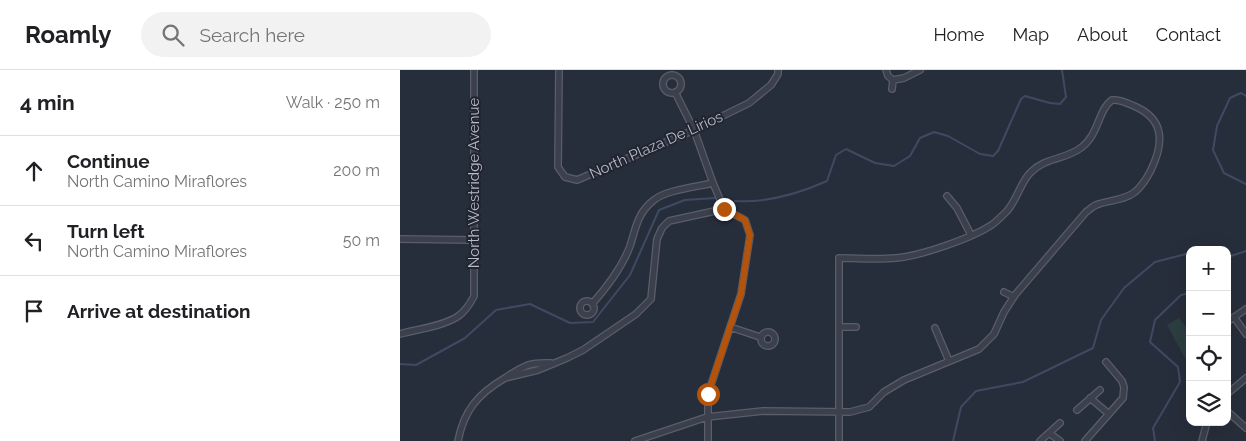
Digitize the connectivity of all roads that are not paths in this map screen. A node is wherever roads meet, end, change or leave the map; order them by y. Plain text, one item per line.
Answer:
1 (474, 70) edge
2 (559, 70) edge
3 (778, 70) edge
4 (886, 70) edge
5 (920, 70) edge
6 (893, 80) junction
7 (892, 89) dead end
8 (675, 92) dead end
9 (694, 130) junction
10 (712, 182) junction
11 (947, 196) dead end
12 (724, 209) junction
13 (971, 235) junction
14 (400, 239) edge
15 (474, 240) junction
16 (1004, 292) dead end
17 (1014, 296) junction
18 (592, 304) dead end
19 (1246, 309) edge
20 (1234, 318) junction
21 (1231, 320) edge
22 (730, 327) junction
23 (840, 327) junction
24 (856, 327) dead end
25 (935, 328) dead end
26 (400, 334) edge
27 (1246, 334) edge
28 (760, 337) dead end
29 (949, 361) junction
30 (1106, 362) dead end
31 (1246, 378) edge
32 (1100, 390) dead end
33 (1231, 391) edge
34 (1090, 398) junction
35 (1077, 410) dead end
36 (839, 412) junction
37 (1109, 414) junction
38 (1231, 415) edge
39 (707, 417) junction
40 (1060, 423) dead end
41 (1206, 426) edge
42 (1246, 428) edge
43 (1049, 433) junction
44 (458, 441) edge
45 (635, 441) edge
46 (708, 441) edge
47 (839, 441) edge
48 (1040, 441) edge
49 (1060, 441) edge
50 (1085, 441) edge
51 (1202, 441) edge

1 - 15 street, North Westridge Avenue
2 - 9 street, North Plaza De Lirios
3 - 9 street, North Plaza De Lirios
4 - 6 street
5 - 6 street
6 - 7 street
8 - 9 street
9 - 10 street
10 - 12 street
10 - 18 street
11 - 13 street
12 - 22 street
12 - 44 street
13 - 17 street
13 - 23 street
14 - 15 street
15 - 26 street, North Westridge Avenue
16 - 17 street
17 - 29 street
19 - 20 street
20 - 21 street
20 - 27 street
22 - 28 street
22 - 39 street
23 - 24 street
23 - 36 street
25 - 29 street
29 - 36 street
30 - 37 street
31 - 33 street
32 - 34 street
34 - 35 street
34 - 37 street
36 - 39 street
36 - 47 street
37 - 50 street
38 - 42 street
39 - 45 street
39 - 46 street
40 - 43 street
41 - 51 street
43 - 48 street
43 - 49 street

